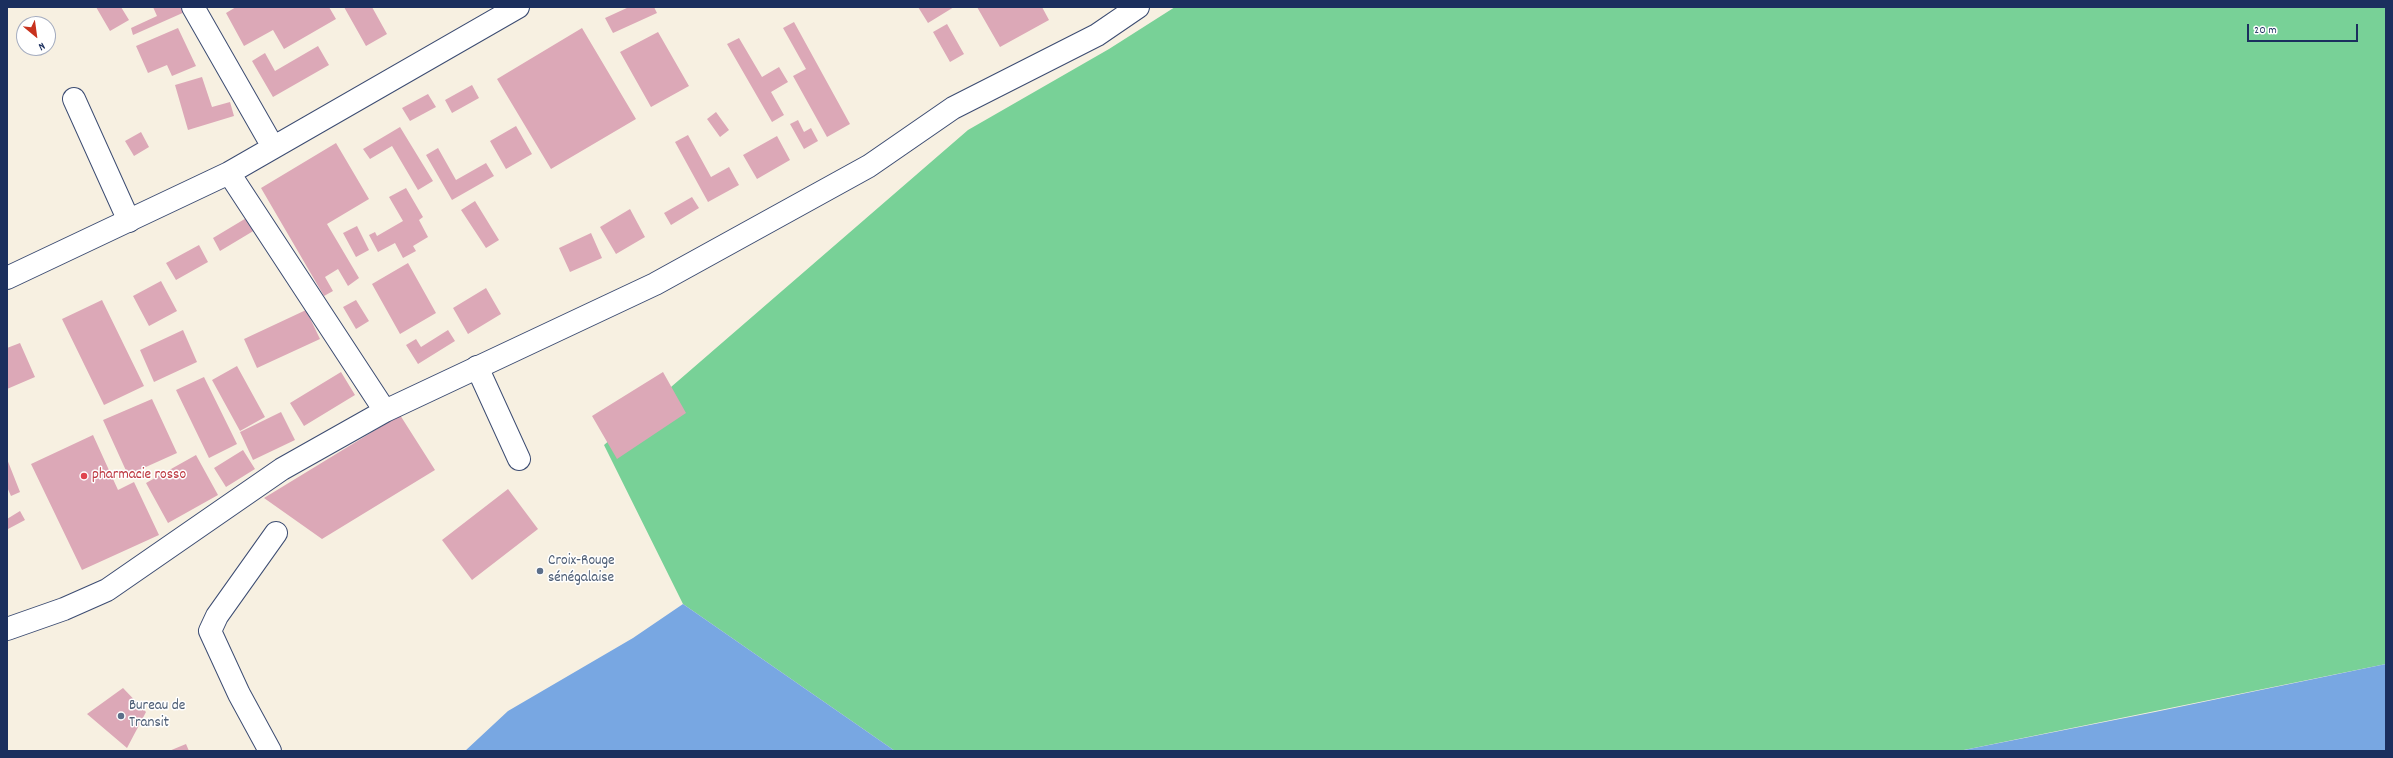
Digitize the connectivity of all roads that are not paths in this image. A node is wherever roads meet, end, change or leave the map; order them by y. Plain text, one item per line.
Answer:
1 (194, 7) edge
2 (518, 7) edge
3 (1138, 7) edge
4 (74, 99) dead end
5 (273, 147) junction
6 (229, 173) junction
7 (129, 221) junction
8 (7, 278) edge
9 (477, 367) junction
10 (385, 411) junction
11 (519, 459) dead end
12 (276, 533) dead end
13 (7, 629) edge
14 (270, 751) edge

1 - 5 street
2 - 5 street
3 - 9 street
4 - 7 street
5 - 6 street
6 - 7 street
6 - 10 street
7 - 8 street
9 - 10 street
9 - 11 street
10 - 13 street
12 - 14 street

